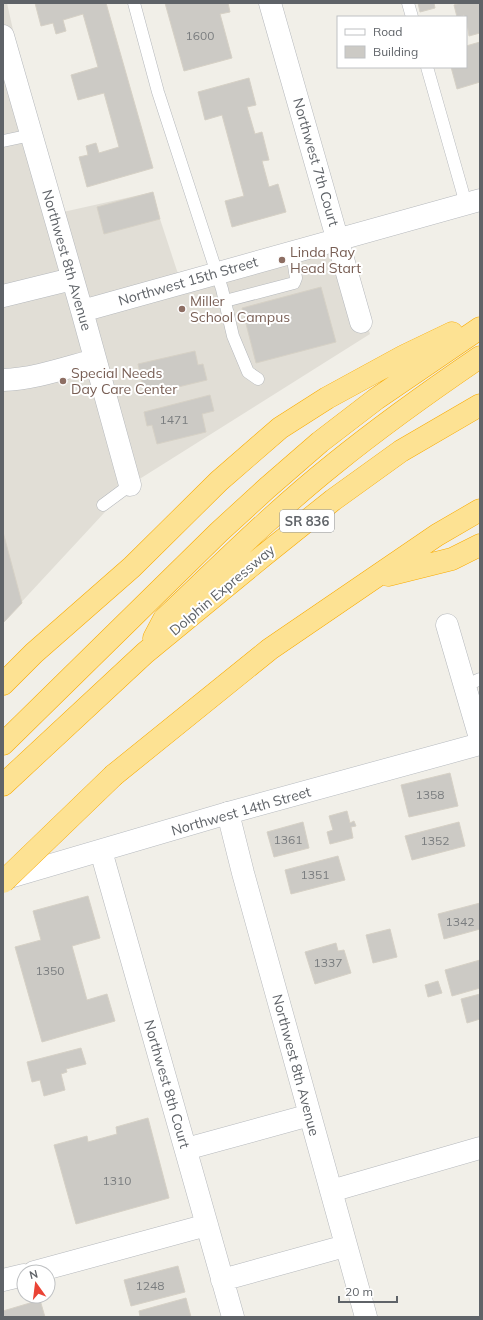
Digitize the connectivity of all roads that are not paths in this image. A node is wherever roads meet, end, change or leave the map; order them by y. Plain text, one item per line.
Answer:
1 (134, 3) edge
2 (270, 3) edge
3 (408, 3) edge
4 (412, 16) edge
5 (3, 36) edge
6 (427, 68) edge
7 (31, 136) junction
8 (3, 141) edge
9 (473, 202) edge
10 (338, 240) junction
11 (292, 253) junction
12 (217, 273) junction
13 (72, 279) junction
14 (3, 296) edge
15 (225, 301) junction
16 (82, 311) junction
17 (480, 320) edge
18 (361, 322) dead end
19 (480, 328) edge
20 (480, 357) edge
21 (96, 360) junction
22 (258, 379) dead end
23 (3, 380) edge
24 (480, 404) edge
25 (130, 485) joint
26 (103, 505) dead end
27 (480, 510) edge
28 (480, 545) edge
29 (374, 578) junction
30 (447, 625) dead end
31 (146, 653) junction
32 (472, 683) edge
33 (3, 684) edge
34 (480, 738) edge
35 (3, 744) edge
36 (480, 744) edge
37 (3, 785) edge
38 (228, 814) junction
39 (101, 851) junction
40 (3, 879) edge
41 (3, 882) edge
42 (310, 1115) junction
43 (480, 1148) edge
44 (186, 1149) junction
45 (331, 1191) junction
46 (207, 1225) junction
47 (345, 1246) junction
48 (56, 1266) edge
49 (16, 1277) edge
50 (3, 1280) edge
51 (222, 1280) junction
52 (233, 1317) edge
53 (366, 1317) edge

1 - 12 lane
2 - 10 street, Northwest 7th Court
3 - 4 lane
5 - 7 street, Northwest 8th Avenue
6 - 9 lane
7 - 8 lane
7 - 13 street, Northwest 8th Avenue
9 - 10 street, Northwest 15th Street
10 - 11 street, Northwest 15th Street
10 - 18 street, Northwest 7th Court
11 - 12 street, Northwest 15th Street
11 - 15 lane
12 - 15 lane
12 - 16 street, Northwest 15th Street
13 - 14 street
13 - 16 street, Northwest 8th Avenue
15 - 22 lane
16 - 21 street, Northwest 8th Avenue
17 - 33 highway
19 - 35 highway
20 - 31 highway
21 - 23 street
21 - 25 street, Northwest 8th Avenue
24 - 31 highway, Dolphin Expressway / SR 836
25 - 26 lane
27 - 29 highway
28 - 29 highway
29 - 41 highway, bridge
30 - 32 street
31 - 37 highway, Dolphin Expressway / SR 836
32 - 34 street
36 - 38 street, Northwest 14th Street
38 - 39 street, Northwest 14th Street
38 - 42 street, Northwest 8th Avenue
39 - 40 street, Northwest 14th Street
39 - 44 street, Northwest 8th Court
42 - 44 street
42 - 45 street, Northwest 8th Avenue
43 - 45 street
44 - 46 street, Northwest 8th Court
45 - 47 street, Northwest 8th Avenue
46 - 48 street
46 - 51 street, Northwest 8th Court
47 - 51 street
47 - 53 street, Northwest 8th Avenue
49 - 50 street
51 - 52 street, Northwest 8th Court

